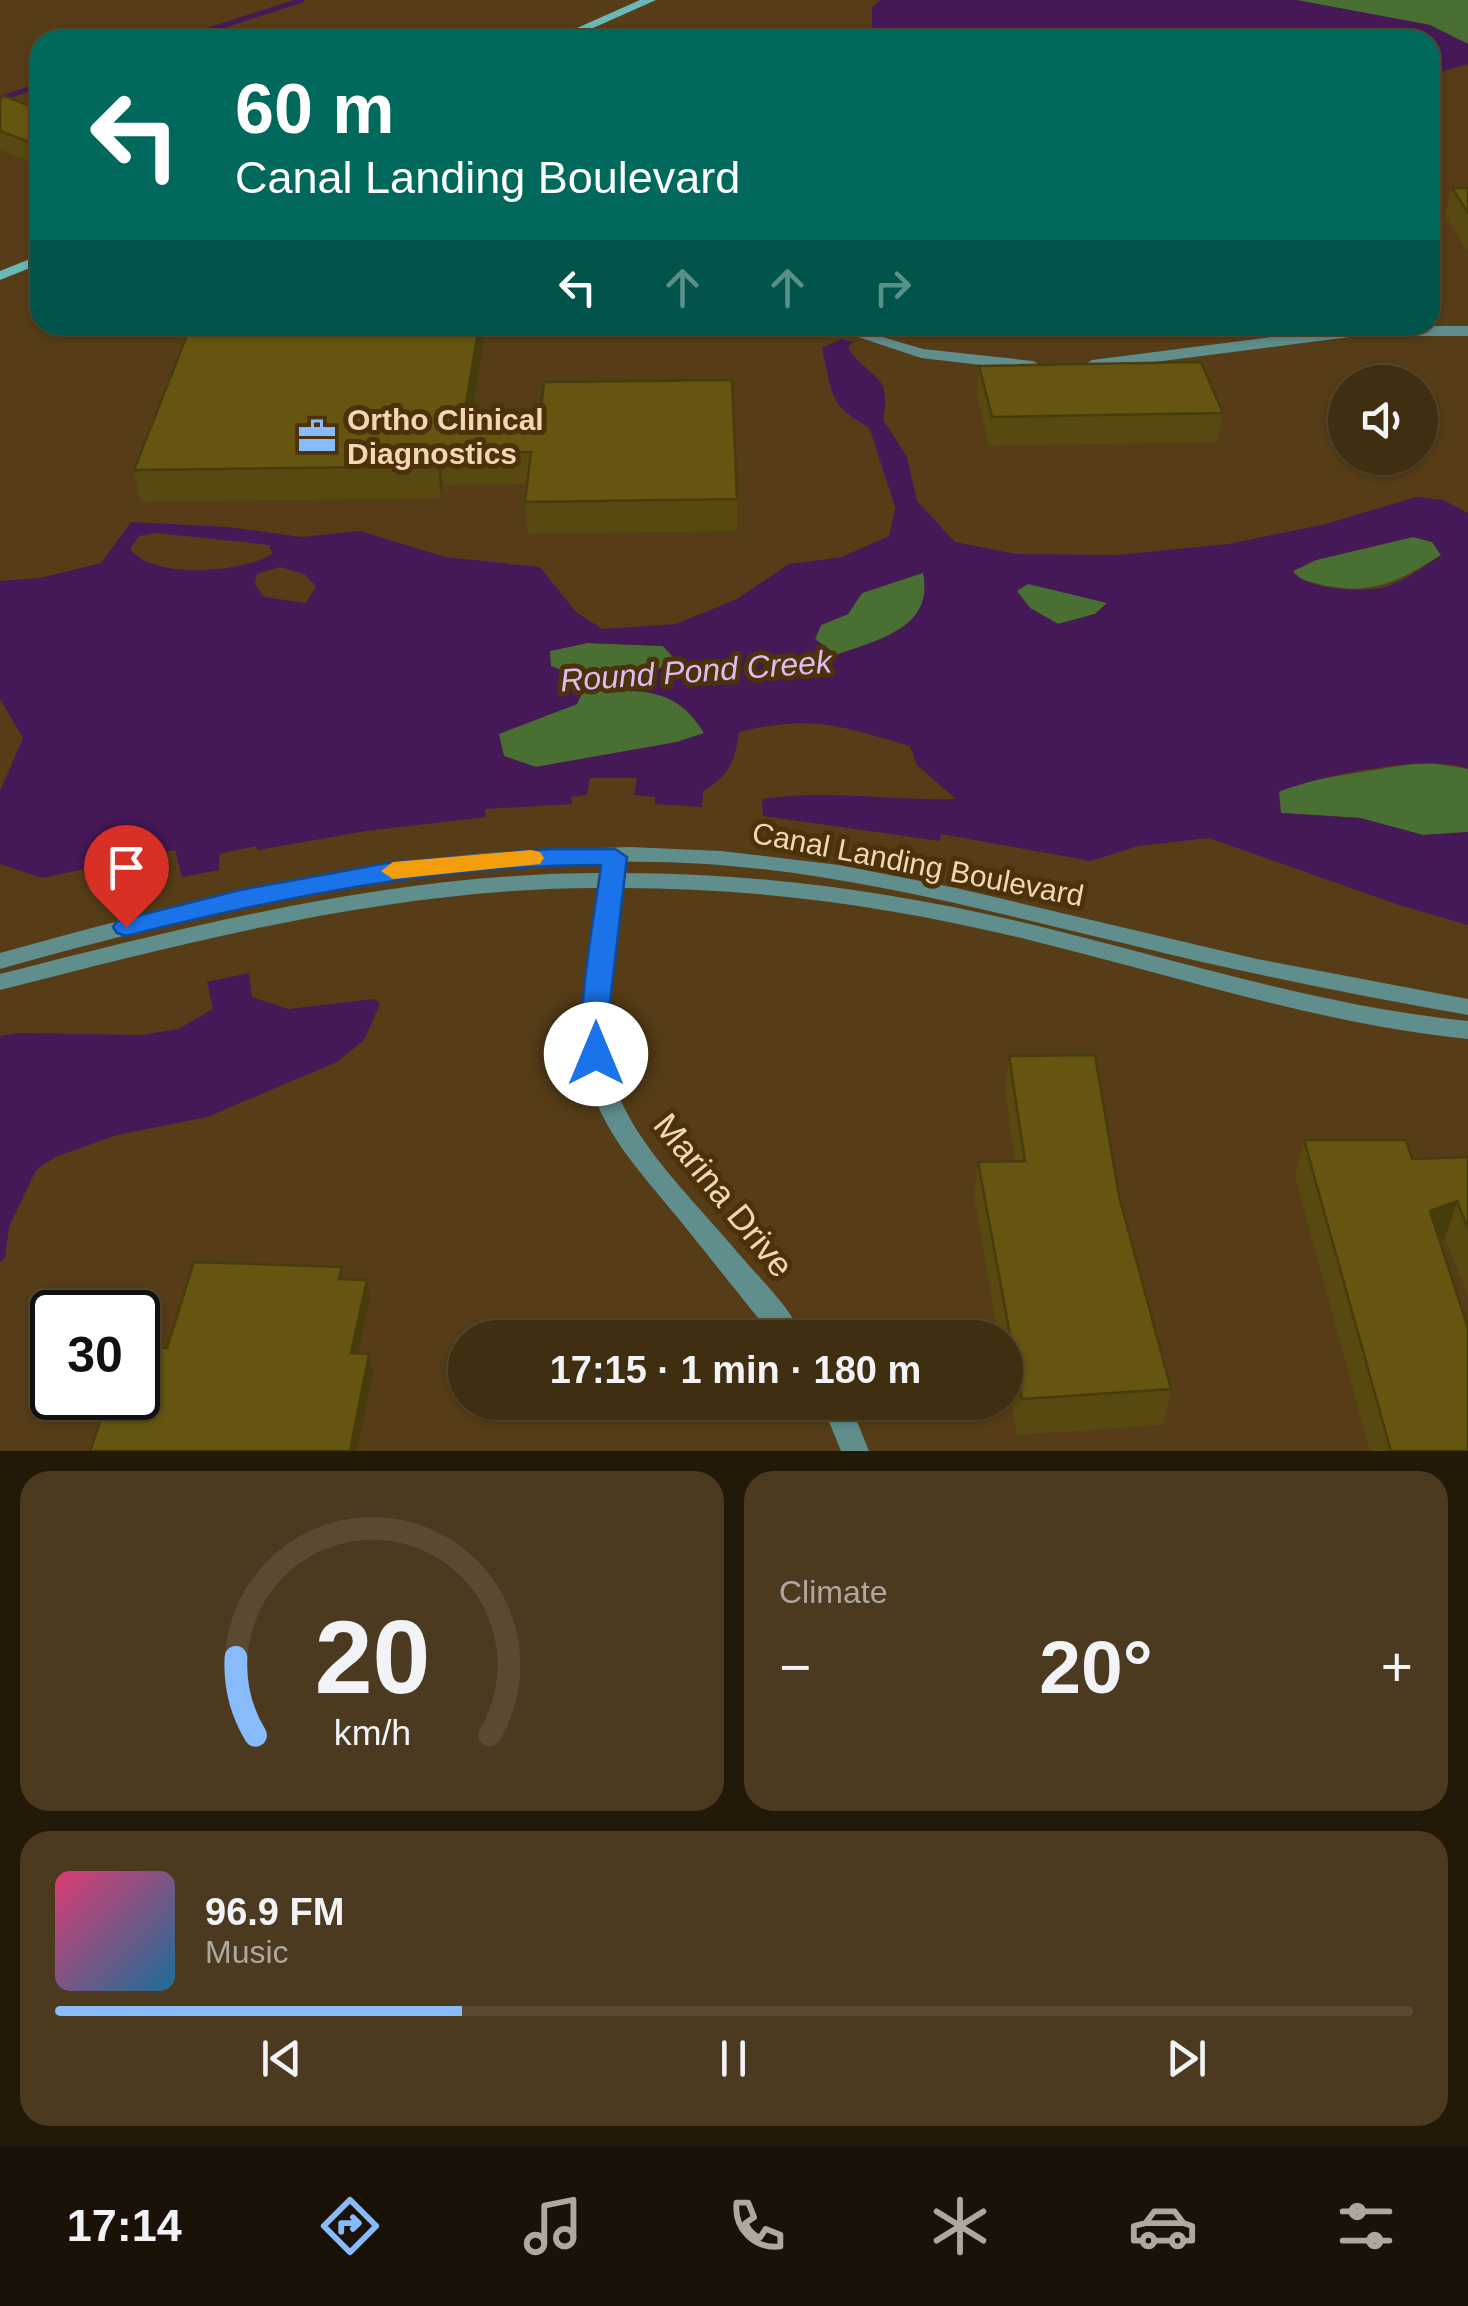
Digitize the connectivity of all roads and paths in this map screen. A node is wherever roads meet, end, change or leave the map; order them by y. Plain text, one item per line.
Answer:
1 (650, 0) edge
2 (580, 30) edge
3 (30, 263) edge
4 (0, 276) edge
5 (1440, 331) edge
6 (1468, 331) edge
7 (868, 335) edge
8 (1325, 335) edge
9 (1045, 366) edge
10 (1073, 366) edge
11 (613, 868) junction
12 (0, 961) edge
13 (0, 982) edge
14 (1468, 1007) edge
15 (1468, 1030) edge
16 (776, 1320) edge
17 (843, 1420) edge
18 (856, 1451) edge

1 - 2 main road
3 - 4 main road
5 - 6 street
7 - 9 street
8 - 10 street
11 - 12 street, Canal Landing Boulevard
11 - 13 street, Canal Landing Boulevard
11 - 14 street, Canal Landing Boulevard
11 - 15 street, Canal Landing Boulevard
11 - 16 street, Marina Drive
17 - 18 street

